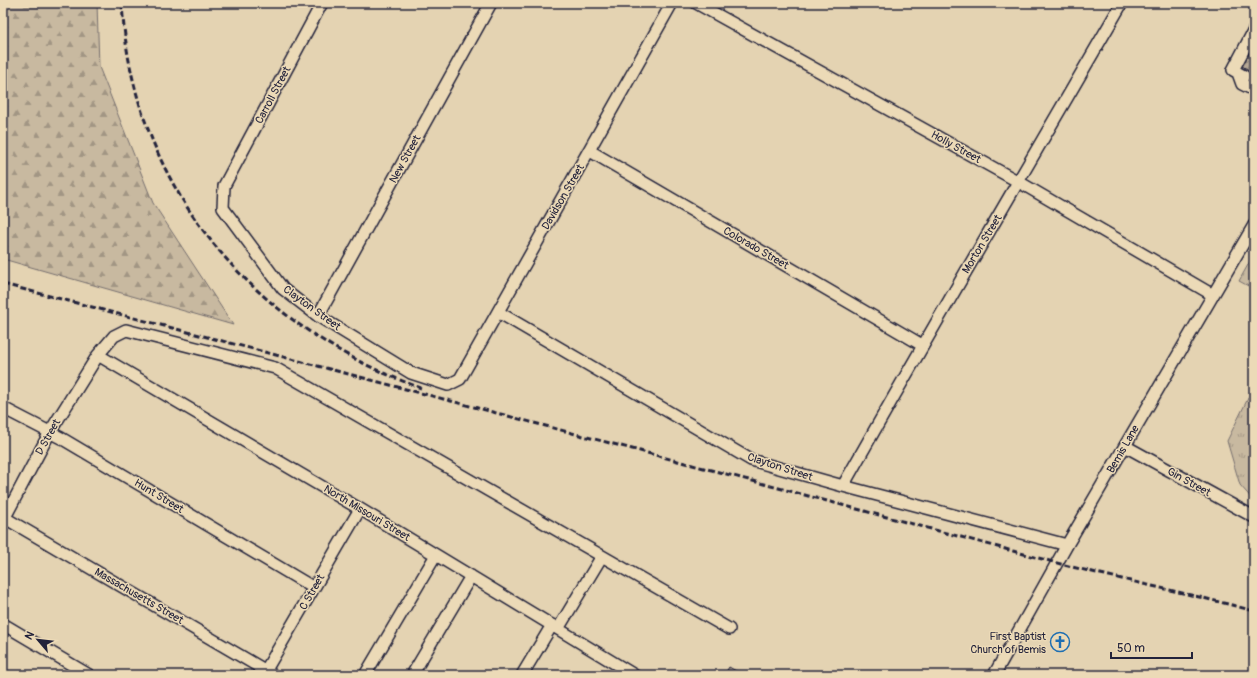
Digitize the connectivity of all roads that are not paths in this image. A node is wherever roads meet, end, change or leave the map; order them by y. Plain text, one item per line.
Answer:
1 (322, 3) edge
2 (491, 3) edge
3 (672, 3) edge
4 (696, 3) edge
5 (1122, 3) edge
6 (1254, 30) edge
7 (1254, 90) edge
8 (590, 151) junction
9 (1019, 182) junction
10 (224, 186) joint
11 (1254, 225) edge
12 (1213, 295) junction
13 (498, 312) junction
14 (318, 316) junction
15 (922, 345) junction
16 (98, 355) junction
17 (448, 385) joint
18 (3, 408) edge
19 (50, 432) junction
20 (1125, 446) junction
21 (842, 486) junction
22 (360, 509) junction
23 (1254, 518) edge
24 (4, 520) edge
25 (1067, 545) junction
26 (436, 555) junction
27 (602, 556) junction
28 (471, 576) junction
29 (314, 588) junction
30 (3, 624) edge
31 (555, 627) junction
32 (729, 629) dead end
33 (267, 674) edge
34 (89, 675) edge
35 (365, 675) edge
36 (412, 675) edge
37 (522, 675) edge
38 (634, 675) edge
39 (994, 675) edge

1 - 10 street, Carroll Street
2 - 14 street, New Street
3 - 8 street, Davidson Street
4 - 9 street, Holly Street
5 - 9 street, Morton Street
6 - 7 street
8 - 13 street, Davidson Street
8 - 15 street, Colorado Street
9 - 12 street, Holly Street
9 - 15 street, Morton Street
10 - 14 street, Clayton Street
11 - 12 street, Bemis Lane
12 - 20 street, Bemis Lane
13 - 17 street, Davidson Street
13 - 21 street, Clayton Street
14 - 17 street, Clayton Street
15 - 21 street, Morton Street
16 - 19 street, D Street
16 - 22 street, North Missouri Street
16 - 27 street, D Street
18 - 19 street, Hunt Street
19 - 24 street, D Street
19 - 29 street, Hunt Street
20 - 23 street, Gin Street
20 - 25 street, Bemis Lane
21 - 25 street, Clayton Street
22 - 26 street, North Missouri Street
22 - 29 street, C Street
24 - 33 street, Massachusetts Street
25 - 39 street, Bemis Lane
26 - 28 street, North Missouri Street
26 - 35 street
27 - 31 street
27 - 32 street, D Street
28 - 31 street, North Missouri Street
28 - 36 street
29 - 33 street, C Street
30 - 34 street
31 - 37 street
31 - 38 street, North Missouri Street

